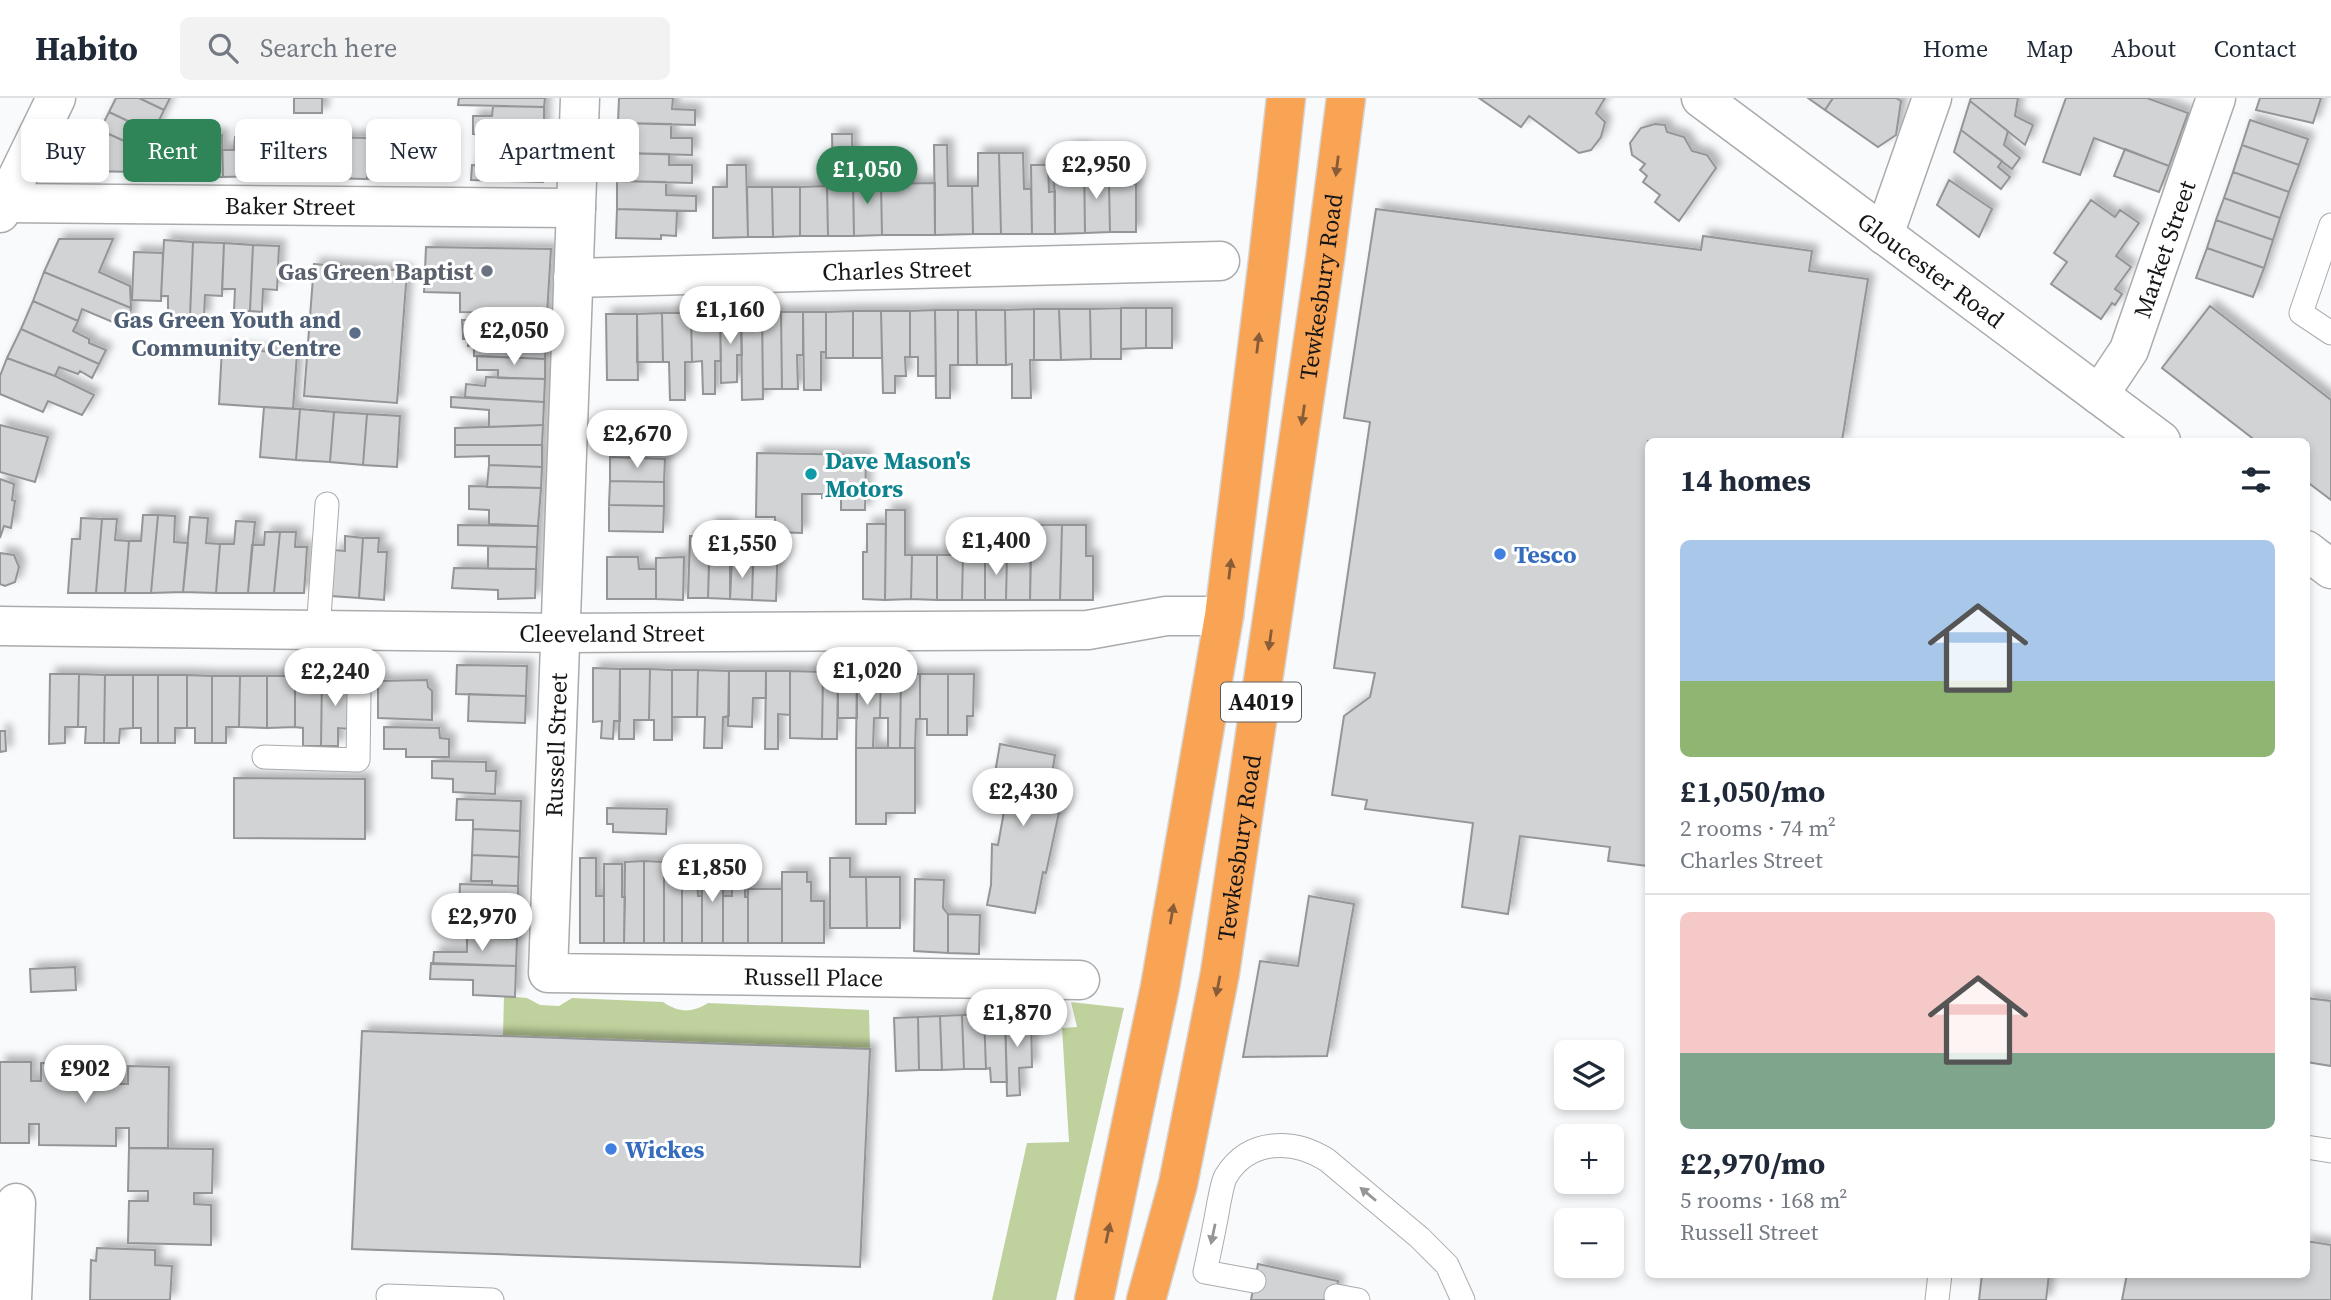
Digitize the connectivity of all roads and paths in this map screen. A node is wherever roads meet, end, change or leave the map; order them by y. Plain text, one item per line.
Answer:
1 (56, 98) edge
2 (580, 98) edge
3 (1286, 98) edge
4 (1346, 98) edge
5 (1701, 98) edge
6 (1932, 98) edge
7 (2216, 98) edge
8 (2, 208) edge
9 (576, 208) junction
10 (2331, 225) edge
11 (1885, 235) junction
12 (1220, 261) dead end
13 (573, 278) junction
14 (2331, 333) edge
15 (2099, 395) junction
16 (2157, 438) edge
17 (327, 503) dead end
18 (2310, 553) edge
19 (2331, 569) edge
20 (1224, 616) junction
21 (0, 626) edge
22 (318, 631) junction
23 (360, 631) junction
24 (561, 633) junction
25 (264, 757) dead end
26 (548, 973) joint
27 (1080, 980) dead end
28 (2310, 1148) edge
29 (2331, 1151) edge
30 (16, 1203) dead end
31 (1940, 1278) edge
32 (1254, 1281) dead end
33 (8, 1288) edge
34 (388, 1296) dead end
35 (1336, 1296) dead end
36 (492, 1300) edge
37 (1094, 1300) edge
38 (1146, 1300) edge
39 (1359, 1300) edge
40 (1463, 1300) edge
41 (1937, 1300) edge

1 - 8 street
2 - 9 street, Russell Street
20 -> 3 highway, Tewkesbury Road / A4019
4 -> 38 highway, Tewkesbury Road / A4019
5 - 11 street, Gloucester Road
6 - 11 street
7 - 15 street, Market Street
8 - 9 street, Baker Street
9 - 13 street, Russell Street
10 - 14 lane
11 - 15 street, Gloucester Road
12 - 13 street, Charles Street
13 - 24 street, Russell Street
15 - 16 street, Gloucester Road
17 - 22 lane
18 - 19 street
20 - 24 street, Cleeveland Street
37 -> 20 highway, Tewkesbury Road / A4019
21 - 22 street, Cleeveland Street
22 - 23 street, Cleeveland Street
23 - 24 street, Cleeveland Street
23 - 25 lane
24 - 26 street, Russell Street
26 - 27 street, Russell Place
28 - 29 lane
30 - 33 street
31 - 41 lane
40 -> 32 lane
34 - 36 lane
35 - 39 lane

